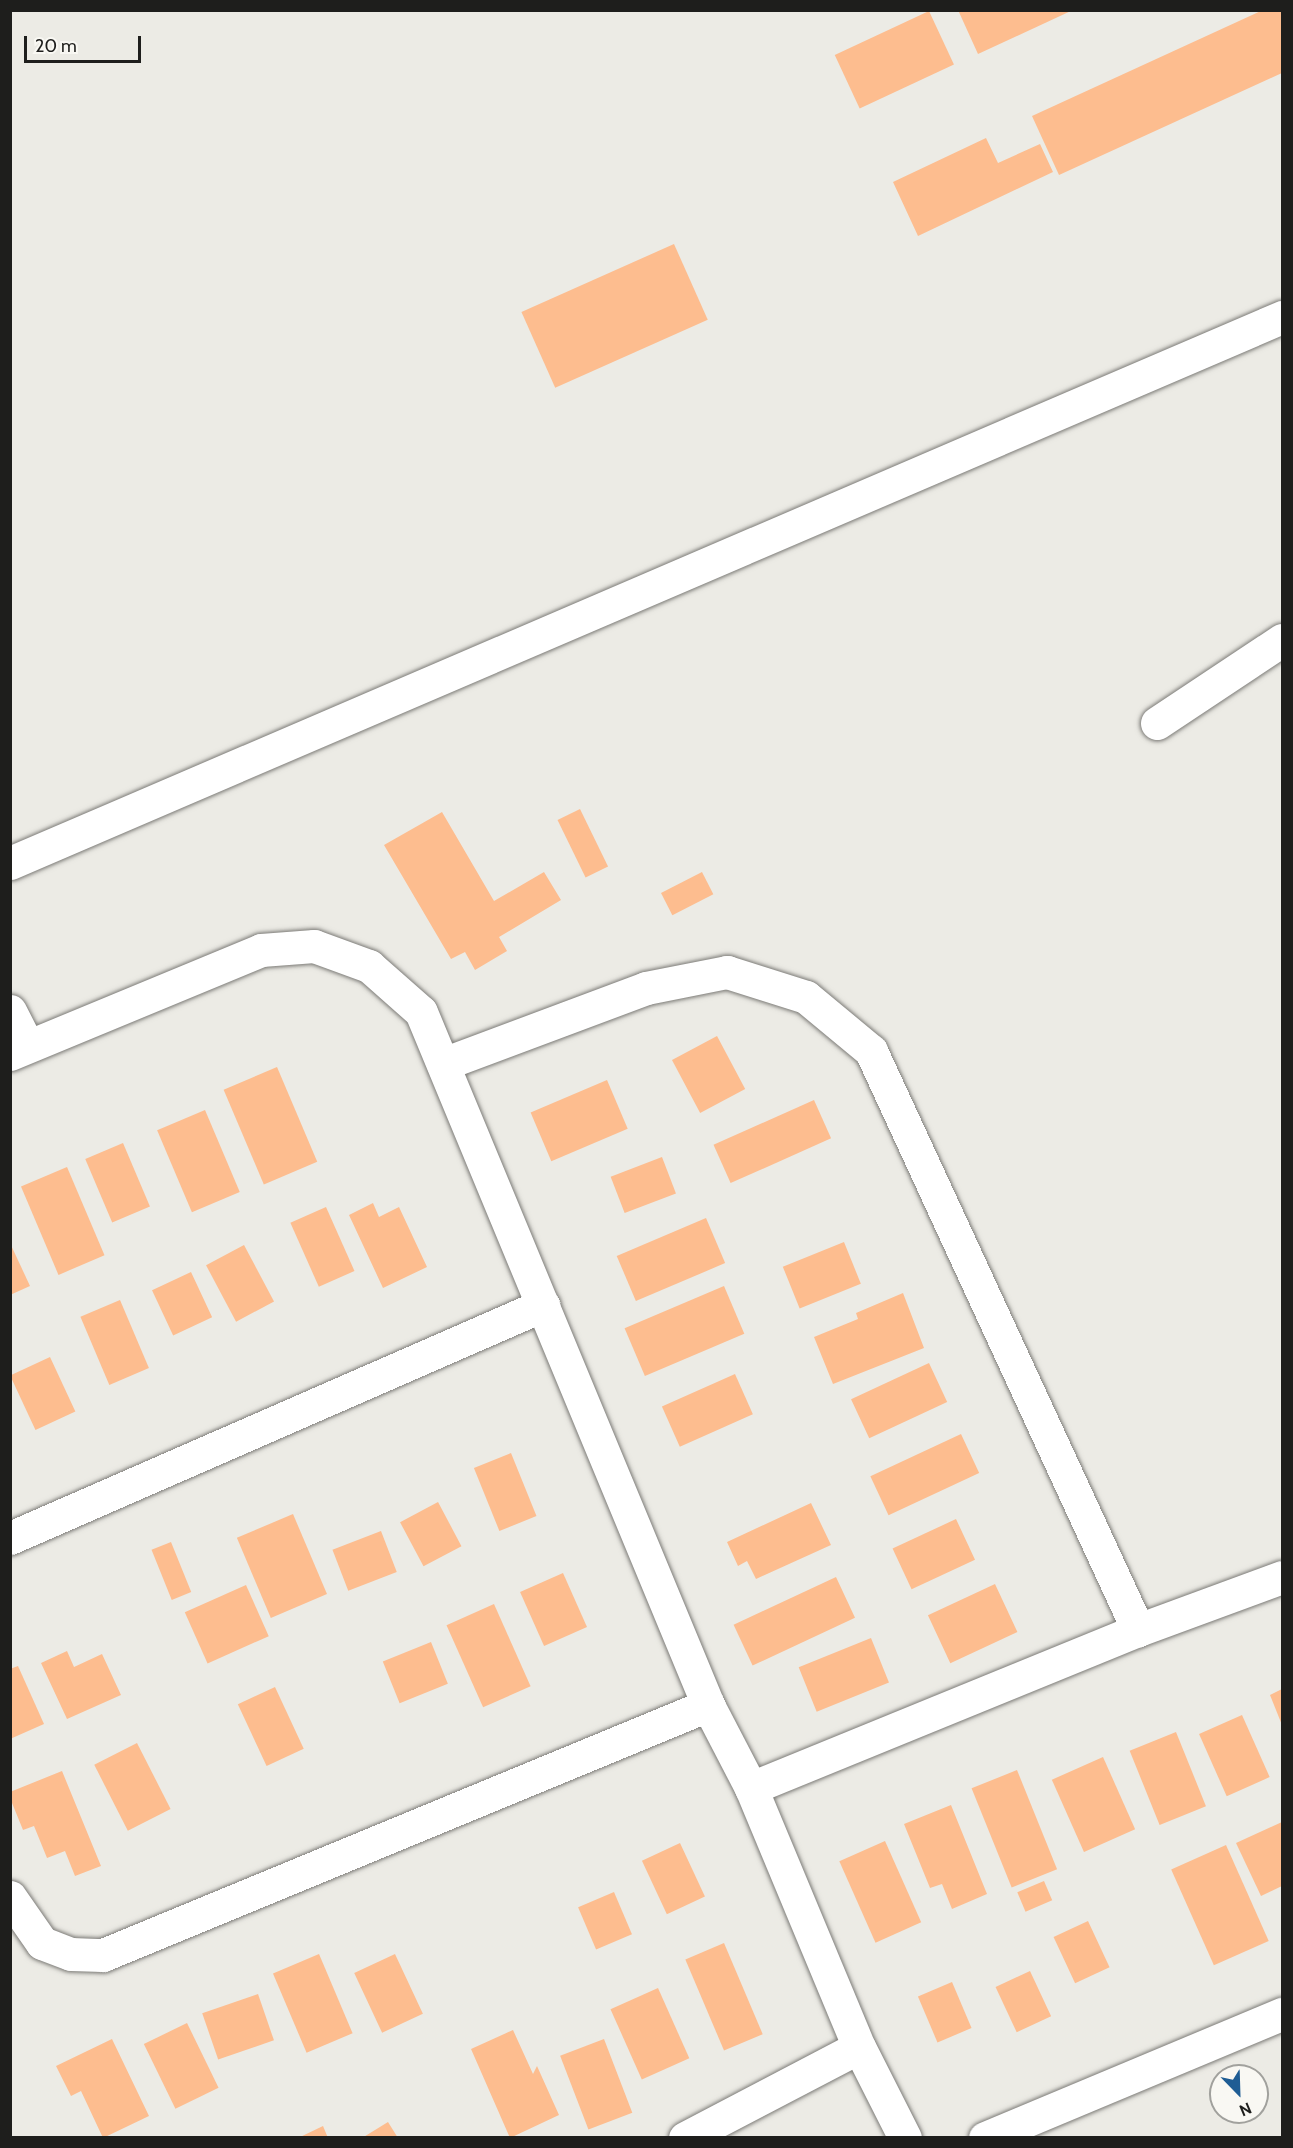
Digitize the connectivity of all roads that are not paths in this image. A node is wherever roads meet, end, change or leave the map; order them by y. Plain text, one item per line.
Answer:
1 (1282, 317) edge
2 (1282, 640) edge
3 (1157, 723) dead end
4 (10, 863) edge
5 (10, 1011) edge
6 (19, 1050) edge
7 (443, 1064) junction
8 (543, 1305) junction
9 (10, 1538) edge
10 (1282, 1577) edge
11 (1138, 1630) junction
12 (708, 1705) junction
13 (752, 1788) junction
14 (10, 1897) edge
15 (1282, 2014) edge
16 (859, 2047) junction
17 (685, 2138) edge
18 (904, 2138) edge
19 (985, 2138) edge

1 - 4 street
2 - 3 street
5 - 6 street
6 - 7 street
7 - 8 street
7 - 11 street
8 - 9 street
8 - 12 street
10 - 11 street
11 - 13 street
12 - 13 street
12 - 14 street
13 - 16 street
15 - 19 street
16 - 17 street
16 - 18 street

